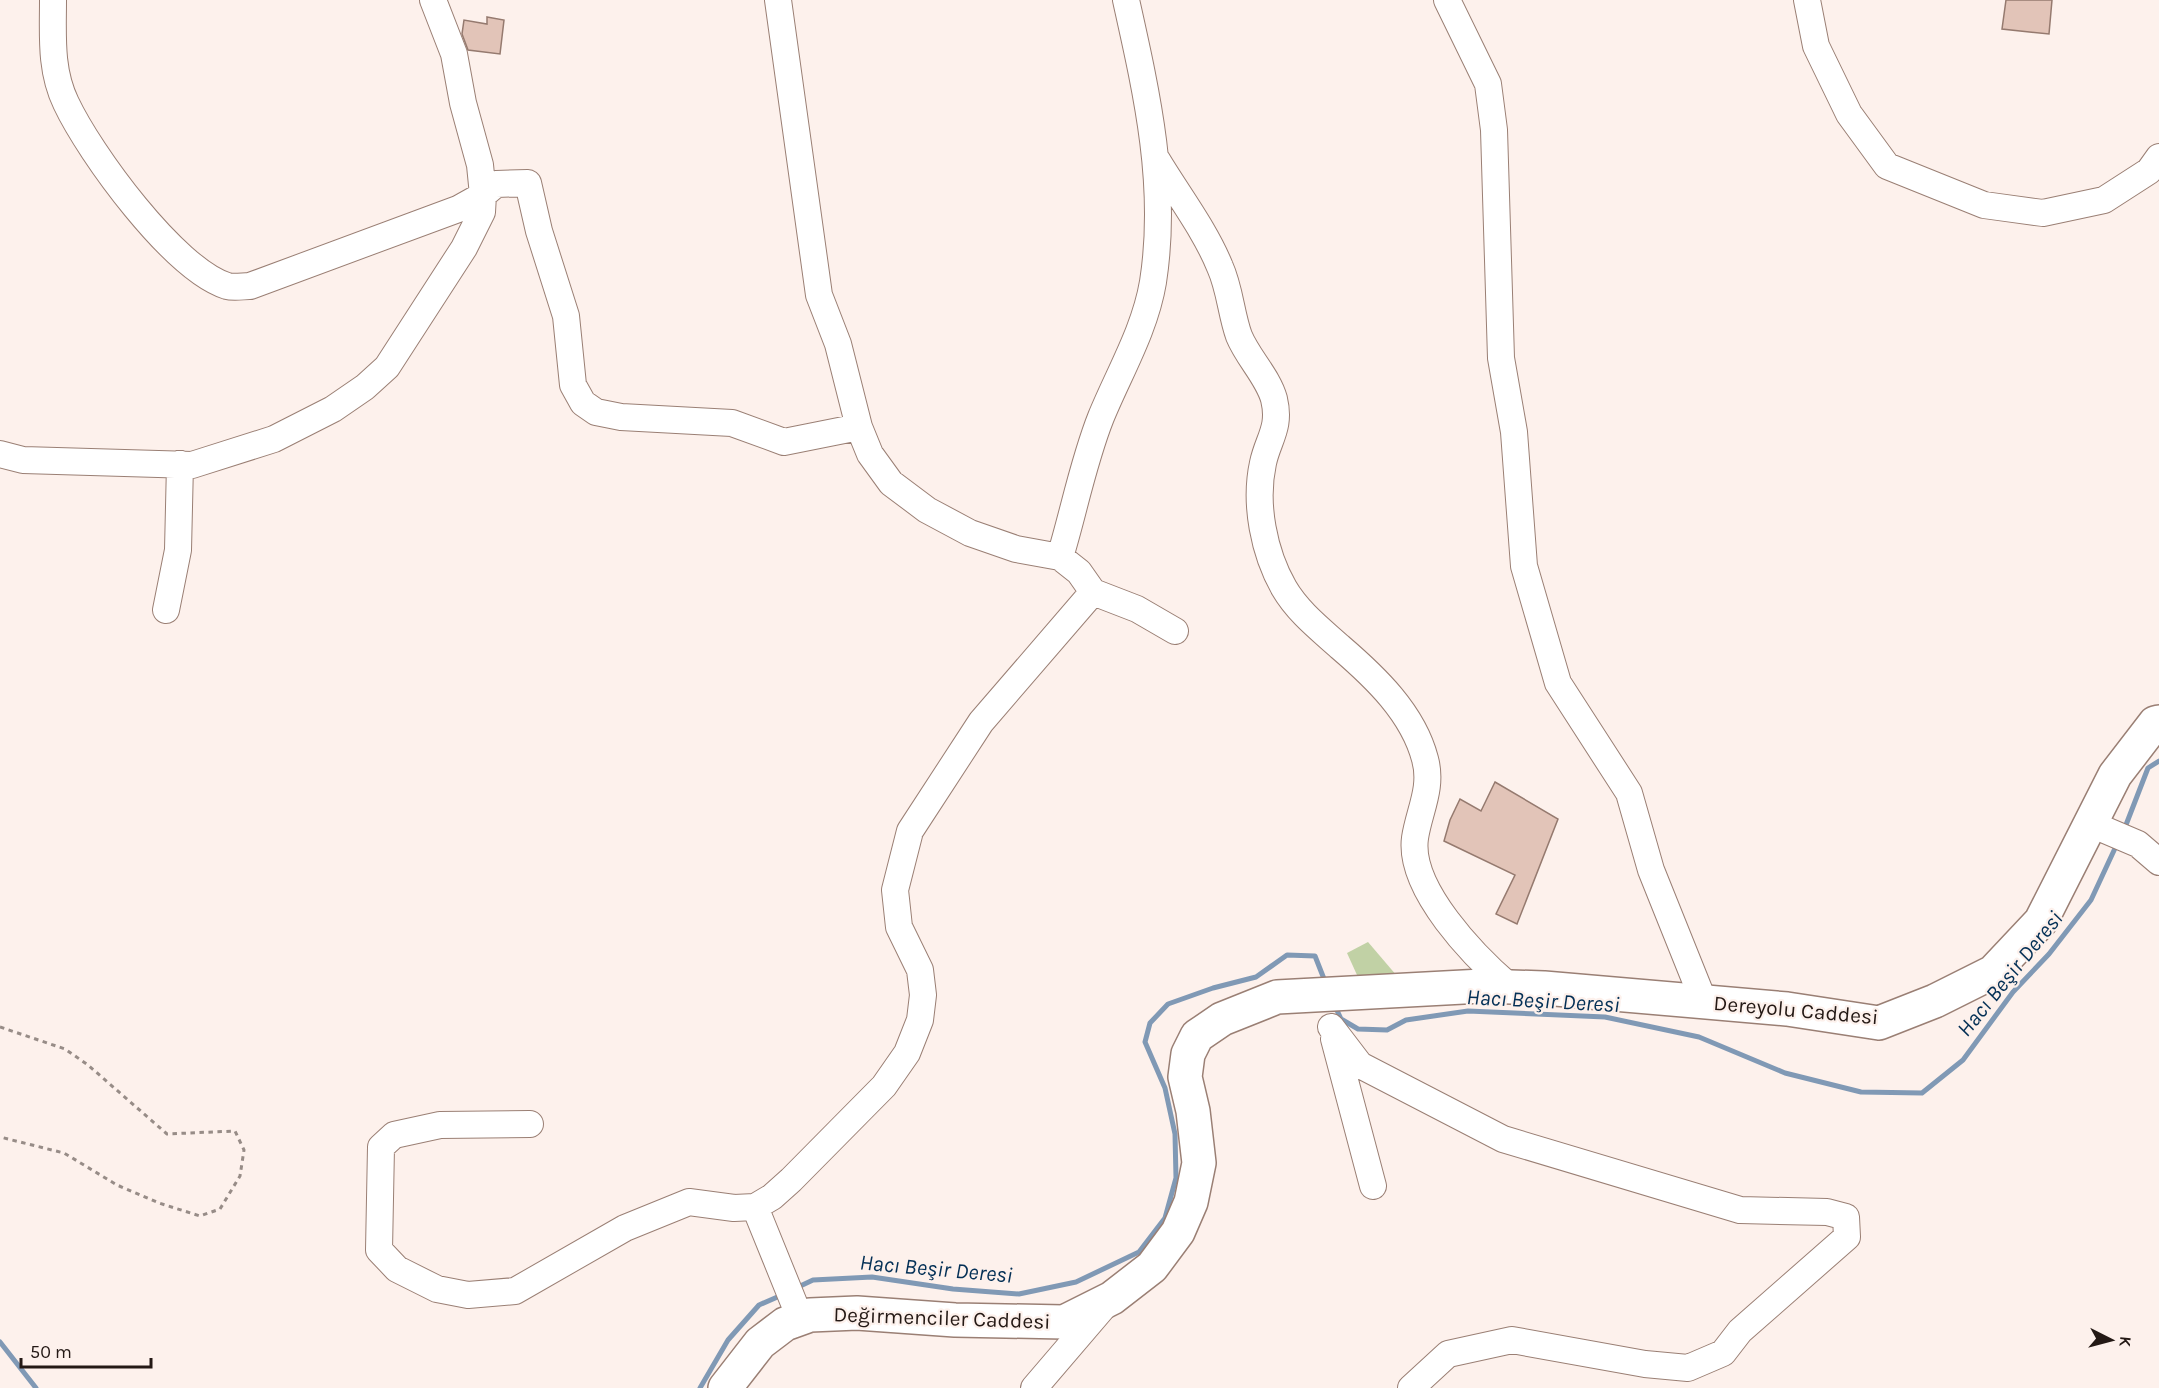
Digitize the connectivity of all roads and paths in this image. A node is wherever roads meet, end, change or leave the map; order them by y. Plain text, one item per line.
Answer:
1 (53, 0) edge
2 (433, 0) edge
3 (778, 0) edge
4 (1126, 0) edge
5 (1446, 0) edge
6 (1807, 0) edge
7 (2159, 157) edge
8 (1157, 160) junction
9 (483, 195) junction
10 (859, 427) junction
11 (0, 454) edge
12 (180, 464) junction
13 (1060, 557) junction
14 (1093, 592) junction
15 (166, 610) dead end
16 (1175, 632) dead end
17 (2159, 722) edge
18 (2100, 828) junction
19 (2159, 862) edge
20 (1510, 987) junction
21 (1337, 995) junction
22 (1704, 1002) junction
23 (1331, 1027) junction
24 (0, 1028) edge
25 (530, 1124) dead end
26 (0, 1137) edge
27 (1373, 1186) dead end
28 (755, 1207) junction
29 (1112, 1298) junction
30 (797, 1310) junction
31 (725, 1388) edge
32 (1034, 1388) edge
33 (1411, 1388) edge

1 - 9 street
2 - 9 street
3 - 10 street
4 - 8 street
5 - 22 street
6 - 7 street
8 - 13 street
8 - 20 street
9 - 10 street
9 - 12 street
10 - 13 street
11 - 12 street
12 - 15 street
13 - 14 street
14 - 16 street
14 - 28 street
17 - 18 main road, Dereyolu Caddesi
18 - 19 street
18 - 22 main road, Dereyolu Caddesi
20 - 21 main road, Dereyolu Caddesi
20 - 22 main road, Dereyolu Caddesi
21 - 23 street
21 - 29 main road, Değirmenciler Caddesi
23 - 27 street
23 - 33 street
24 - 26 path
25 - 28 street
28 - 30 street
29 - 30 main road, Değirmenciler Caddesi
29 - 32 street
30 - 31 main road, Değirmenciler Caddesi

